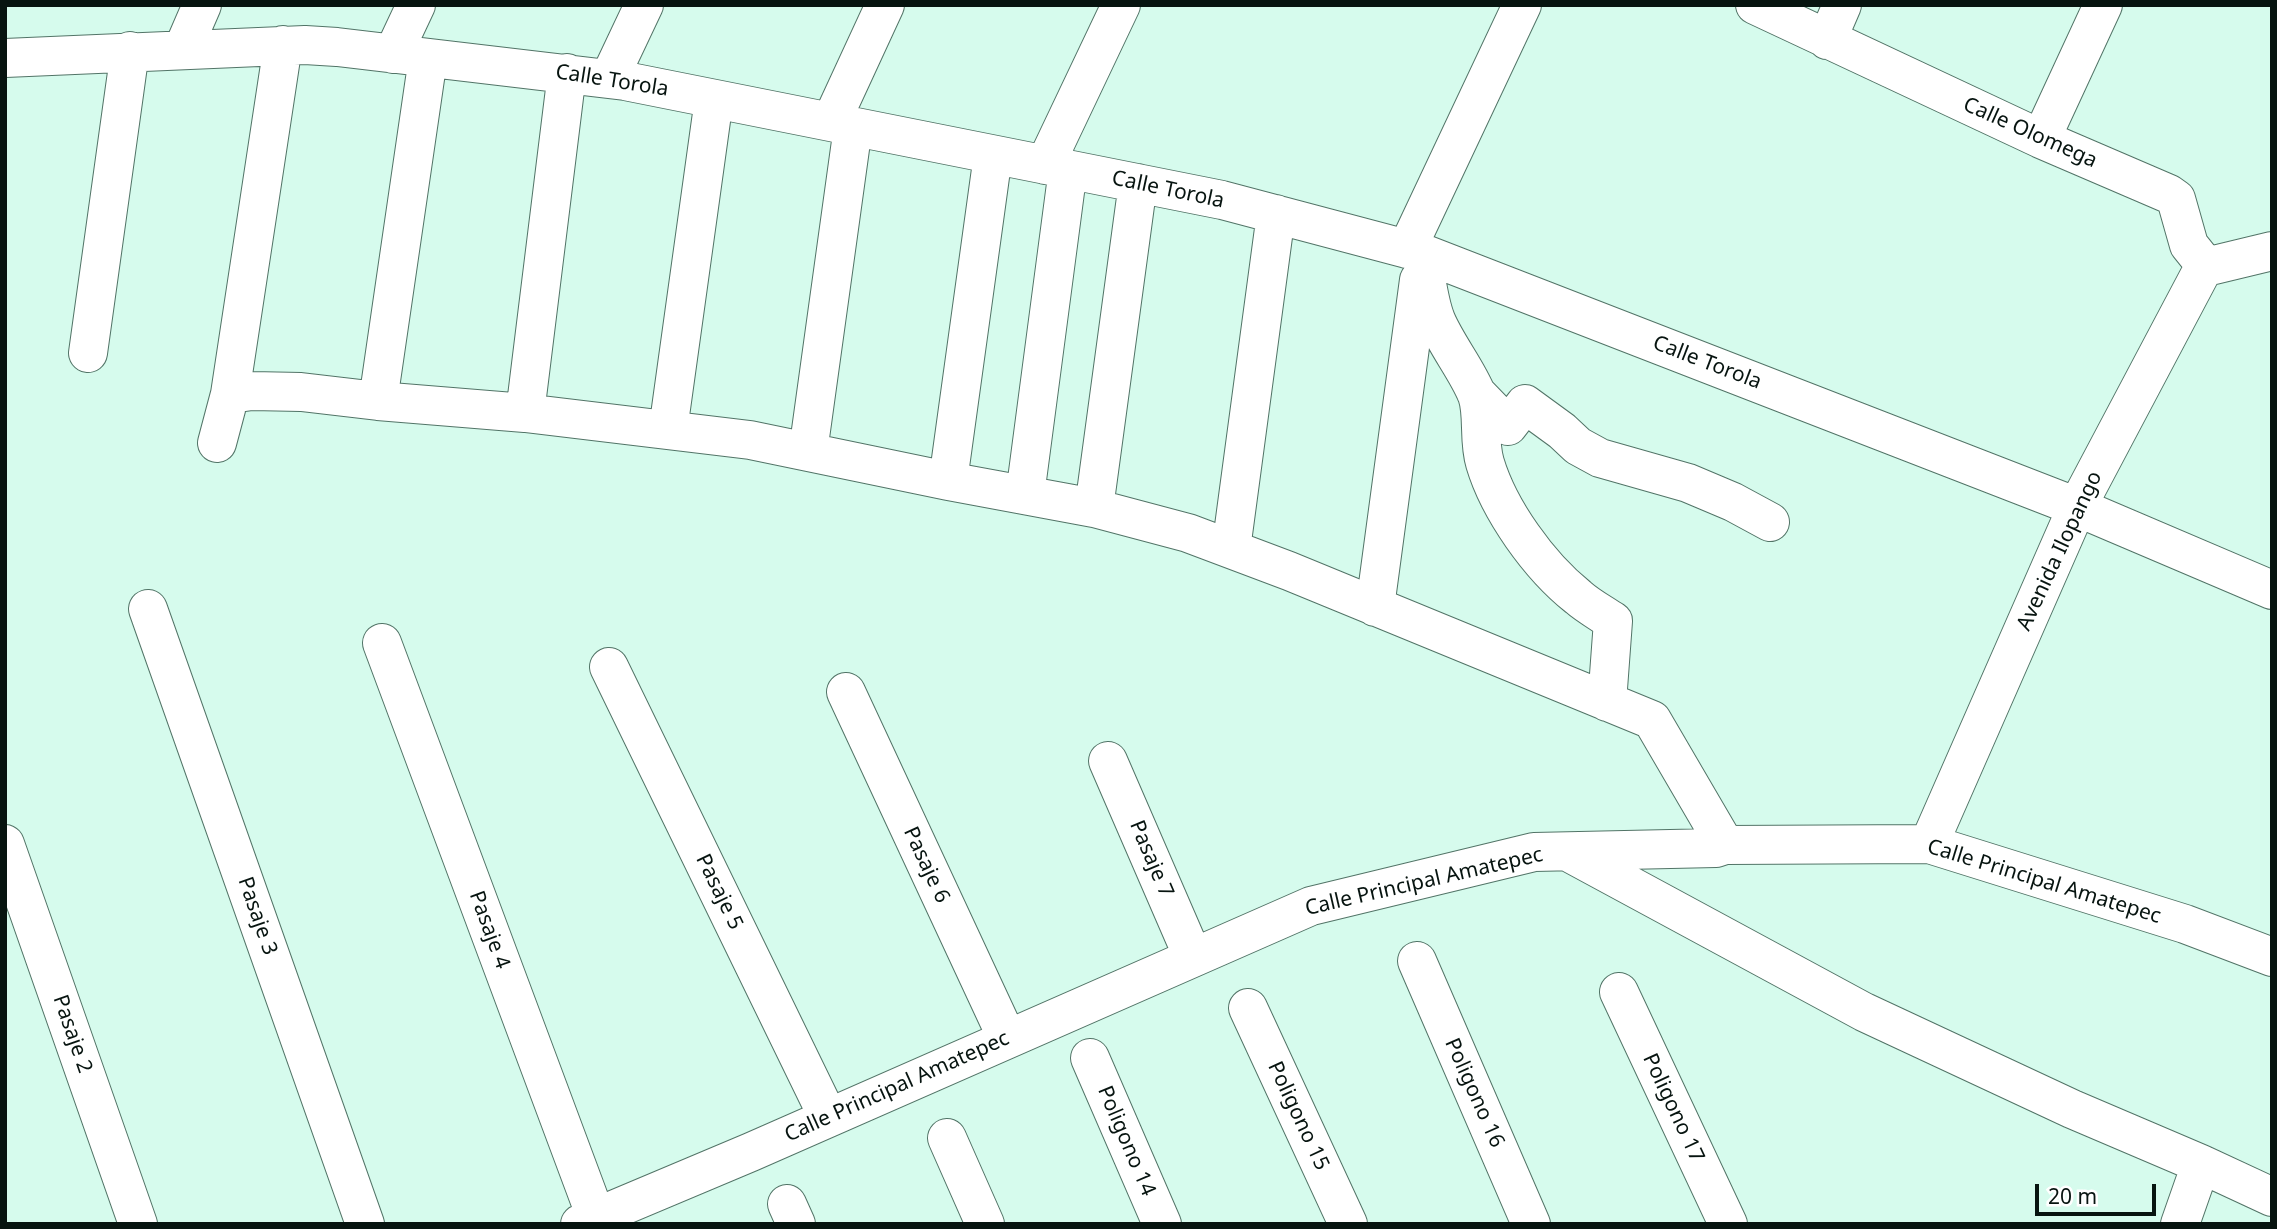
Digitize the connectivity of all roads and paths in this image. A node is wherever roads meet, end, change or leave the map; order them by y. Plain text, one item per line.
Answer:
1 (202, 5) edge
2 (416, 5) edge
3 (644, 5) edge
4 (885, 5) edge
5 (1121, 5) edge
6 (1522, 5) edge
7 (1755, 5) edge
8 (1842, 5) edge
9 (2103, 5) edge
10 (1827, 40) junction
11 (283, 45) junction
12 (183, 49) junction
13 (130, 51) junction
14 (411, 56) junction
15 (5, 58) edge
16 (567, 73) junction
17 (609, 79) junction
18 (714, 99) junction
19 (842, 125) junction
20 (2042, 139) junction
21 (993, 155) junction
22 (1056, 167) junction
23 (1138, 183) junction
24 (1276, 214) junction
25 (1415, 251) junction
26 (2272, 251) edge
27 (2205, 265) junction
28 (88, 353) dead end
29 (1476, 393) junction
30 (230, 394) junction
31 (378, 401) junction
32 (525, 413) junction
33 (668, 430) junction
34 (217, 443) dead end
35 (808, 452) junction
36 (948, 481) junction
37 (1025, 495) junction
38 (2077, 507) junction
39 (1094, 508) junction
40 (1770, 522) dead end
41 (1231, 549) junction
42 (2272, 590) edge
43 (1375, 607) junction
44 (148, 609) dead end
45 (382, 643) dead end
46 (609, 667) dead end
47 (846, 692) dead end
48 (1607, 702) junction
49 (1108, 761) dead end
50 (5, 844) edge
51 (1930, 844) junction
52 (1726, 845) junction
53 (1566, 851) junction
54 (1193, 957) junction
55 (2272, 957) edge
56 (1417, 961) dead end
57 (1619, 992) dead end
58 (1248, 1008) dead end
59 (1007, 1038) junction
60 (1090, 1058) dead end
61 (828, 1117) junction
62 (947, 1138) dead end
63 (2201, 1164) junction
64 (2272, 1197) edge
65 (606, 1218) edge
66 (138, 1224) edge
67 (365, 1224) edge
68 (985, 1224) edge
69 (1162, 1224) edge
70 (1348, 1224) edge
71 (1531, 1224) edge
72 (1728, 1224) edge
73 (2180, 1224) edge

1 - 12 street
2 - 14 street
3 - 17 street
4 - 19 street
5 - 22 street
6 - 25 street
7 - 10 street, Calle Olomega
8 - 10 street
9 - 20 street
10 - 20 street, Calle Olomega
11 - 12 street, Calle Torola
11 - 14 street, Calle Torola
11 - 30 street
12 - 13 street, Calle Torola
13 - 15 street, Calle Torola
13 - 28 street
14 - 16 street, Calle Torola
14 - 31 street
16 - 17 street, Calle Torola
16 - 32 street
17 - 18 street, Calle Torola
18 - 19 street, Calle Torola
18 - 33 street
19 - 21 street, Calle Torola
19 - 35 street
20 - 27 street, Calle Olomega
21 - 22 street, Calle Torola
21 - 36 street
22 - 23 street, Calle Torola
22 - 37 street
23 - 24 street, Calle Torola
23 - 39 street
24 - 25 street, Calle Torola
24 - 41 street
25 - 29 street
25 - 38 street, Calle Torola
25 - 43 street
26 - 27 street
27 - 38 street, Avenida Ilopango
29 - 40 street
29 - 48 street
30 - 31 street
30 - 34 street
31 - 32 street
32 - 33 street
33 - 35 street
35 - 36 street
36 - 37 street
37 - 39 street
38 - 42 street, Calle Torola
38 - 51 street, Avenida Ilopango
39 - 41 street
41 - 43 street
43 - 48 street
44 - 67 street, Pasaje 3
45 - 65 street, Pasaje 4
46 - 61 street, Pasaje 5
47 - 59 street, Pasaje 6
48 - 52 street
49 - 54 street, Pasaje 7
50 - 66 street, Pasaje 2
51 - 52 street, Calle Principal Amatepec
51 - 55 street, Calle Principal Amatepec
52 - 53 street, Calle Principal Amatepec
53 - 54 street, Calle Principal Amatepec
53 - 63 street
54 - 59 street, Calle Principal Amatepec
56 - 71 street, Poligono 16
57 - 72 street, Poligono 17
58 - 70 street, Poligono 15
59 - 61 street, Calle Principal Amatepec
60 - 69 street, Poligono 14
61 - 65 street, Calle Principal Amatepec
62 - 68 street
63 - 64 street
63 - 73 street

